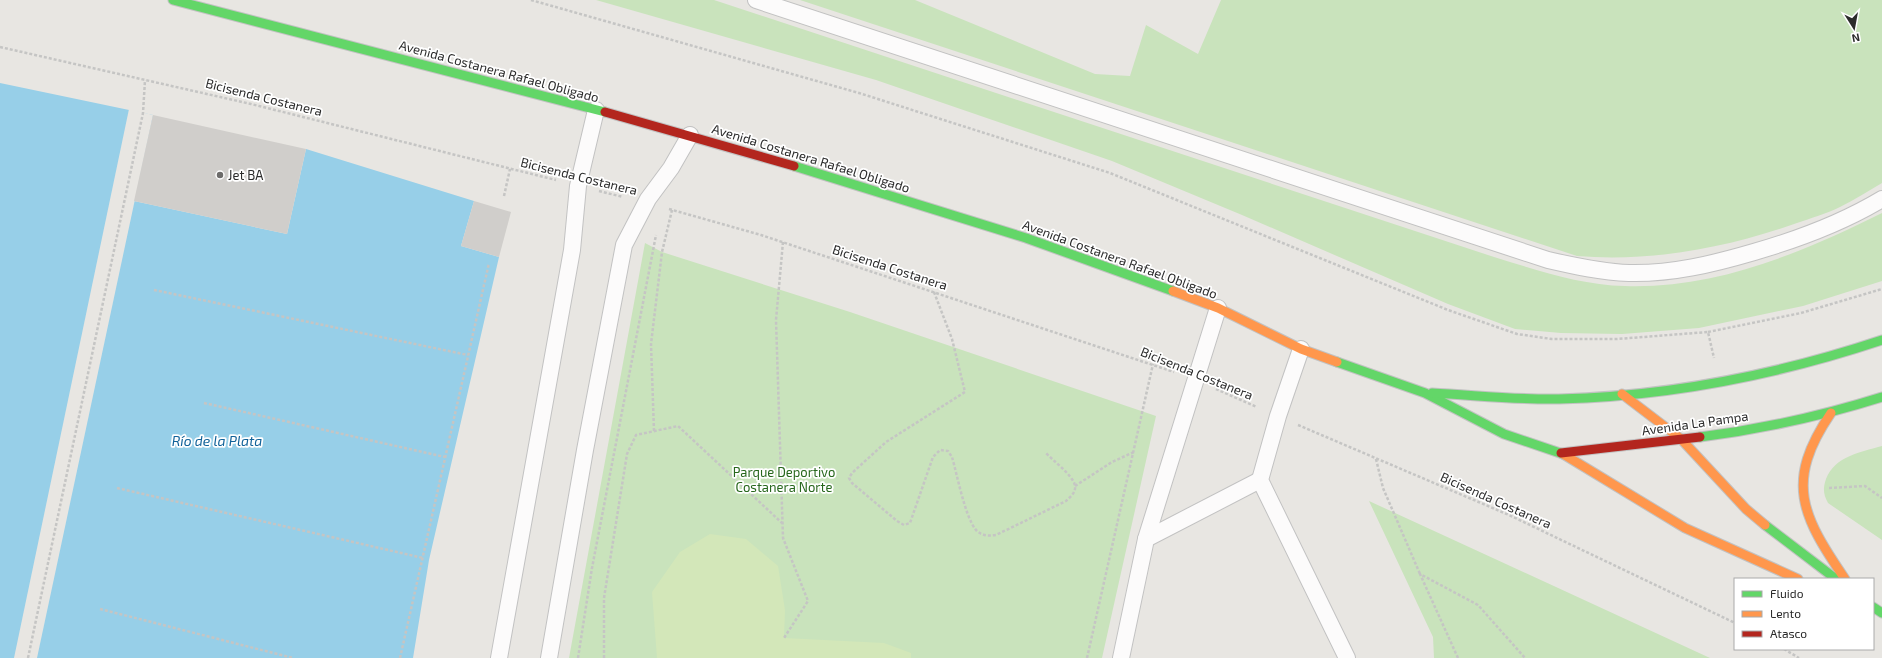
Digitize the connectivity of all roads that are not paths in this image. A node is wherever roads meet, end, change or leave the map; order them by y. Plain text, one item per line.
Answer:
1 (173, 0) edge
2 (756, 0) edge
3 (596, 110) junction
4 (690, 135) junction
5 (1882, 198) edge
6 (1218, 308) junction
7 (1882, 340) edge
8 (1301, 349) junction
9 (1425, 393) junction
10 (1622, 394) junction
11 (1882, 397) edge
12 (1831, 413) junction
13 (1681, 439) junction
14 (1561, 453) junction
15 (1260, 480) junction
16 (1146, 539) junction
17 (1796, 578) edge
18 (1835, 578) edge
19 (1844, 578) edge
20 (498, 658) edge
21 (549, 658) edge
22 (1122, 658) edge
23 (1347, 658) edge

1 - 3 main road, Avenida Costanera Rafael Obligado
2 - 5 lane
3 - 4 main road, Avenida Costanera Rafael Obligado
3 - 20 lane
4 - 6 main road, Avenida Costanera Rafael Obligado
4 - 21 lane
6 - 8 main road, Avenida Costanera Rafael Obligado
6 - 16 lane
7 - 10 main road
8 - 9 main road, Avenida Costanera Rafael Obligado
8 - 15 lane
9 - 10 main road, Avenida Costanera Rafael Obligado
9 - 14 main road, Avenida Costanera Rafael Obligado
10 - 13 main road
11 - 12 main road, Avenida La Pampa
12 - 13 main road, Avenida La Pampa
12 - 19 main road
13 - 14 main road, Avenida La Pampa
13 - 18 main road
14 - 17 main road, Avenida Costanera Rafael Obligado
15 - 16 lane
15 - 23 lane
16 - 22 lane

